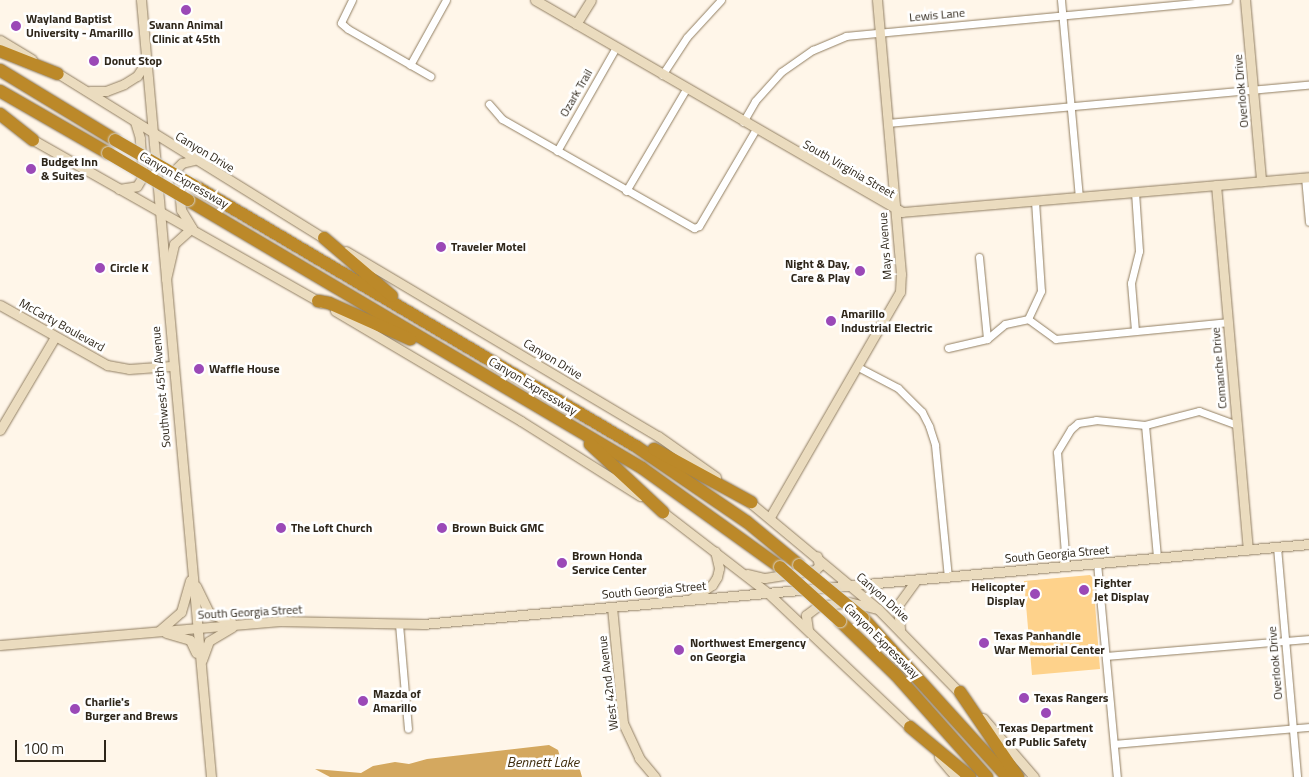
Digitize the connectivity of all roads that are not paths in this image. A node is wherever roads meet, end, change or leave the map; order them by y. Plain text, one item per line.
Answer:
1 (141, 0) edge
2 (352, 0) edge
3 (446, 0) edge
4 (535, 0) edge
5 (592, 0) edge
6 (721, 0) edge
7 (877, 0) edge
8 (1061, 0) edge
9 (1228, 0) edge
10 (1245, 0) edge
11 (1063, 15) junction
12 (576, 24) junction
13 (880, 32) junction
14 (0, 40) edge
15 (616, 47) junction
16 (0, 51) edge
17 (146, 61) junction
18 (410, 65) junction
19 (0, 70) edge
20 (58, 74) junction
21 (662, 75) junction
22 (430, 76) dead end
23 (1309, 85) edge
24 (686, 89) junction
25 (1253, 90) junction
26 (0, 91) edge
27 (89, 92) junction
28 (489, 104) dead end
29 (1071, 107) junction
30 (0, 114) edge
31 (133, 120) junction
32 (0, 121) edge
33 (743, 122) junction
34 (888, 123) junction
35 (756, 129) junction
36 (152, 134) junction
37 (33, 140) junction
38 (557, 151) junction
39 (194, 160) junction
40 (1307, 177) edge
41 (1262, 181) junction
42 (1216, 185) junction
43 (118, 190) junction
44 (626, 191) junction
45 (1134, 192) junction
46 (1079, 197) junction
47 (1035, 201) junction
48 (896, 211) junction
49 (158, 212) junction
50 (1309, 222) edge
51 (192, 228) junction
52 (324, 238) junction
53 (979, 257) dead end
54 (164, 286) junction
55 (318, 301) junction
56 (0, 305) edge
57 (1028, 319) junction
58 (1228, 322) junction
59 (1135, 331) junction
60 (55, 337) junction
61 (453, 339) junction
62 (987, 339) junction
63 (948, 348) dead end
64 (461, 361) junction
65 (171, 366) junction
66 (858, 367) junction
67 (588, 419) junction
68 (568, 424) junction
69 (1145, 424) junction
70 (1237, 425) junction
71 (0, 430) edge
72 (751, 502) junction
73 (663, 512) junction
74 (770, 517) junction
75 (1309, 544) edge
76 (1277, 547) junction
77 (1248, 550) junction
78 (714, 551) junction
79 (818, 556) junction
80 (1157, 558) junction
81 (1097, 563) junction
82 (1066, 566) junction
83 (742, 572) junction
84 (192, 575) junction
85 (948, 576) junction
86 (916, 579) junction
87 (851, 585) junction
88 (768, 593) junction
89 (690, 600) junction
90 (612, 607) junction
91 (878, 609) junction
92 (244, 623) junction
93 (399, 624) junction
94 (197, 628) junction
95 (900, 629) junction
96 (808, 630) junction
97 (159, 631) junction
98 (1309, 639) edge
99 (1285, 641) junction
100 (0, 645) edge
101 (1106, 656) junction
102 (200, 666) junction
103 (960, 692) junction
104 (910, 727) junction
105 (1309, 727) edge
106 (408, 729) dead end
107 (1293, 729) junction
108 (1114, 744) junction
109 (210, 775) edge
110 (655, 777) edge
111 (956, 777) edge
112 (970, 777) edge
113 (987, 777) edge
114 (1007, 777) edge
115 (1018, 777) edge
116 (1034, 777) edge
117 (1116, 777) edge
118 (1297, 777) edge

1 - 17 main road, Southwest 45th Avenue
2 - 18 street
3 - 18 street
4 - 12 main road, South Virginia Street
5 - 12 main road
6 - 21 street
7 - 13 main road, Mays Avenue
8 - 11 street
9 - 11 street, Lewis Lane
10 - 25 main road, Overlook Drive
11 - 13 street, Lewis Lane
11 - 29 street
12 - 15 main road, South Virginia Street
13 - 33 street, Lewis Lane
13 - 34 main road, Mays Avenue
14 - 20 main road, Canyon Drive
15 - 21 main road, South Virginia Street
15 - 38 street, Ozark Trail
16 - 20 highway
17 - 27 main road
17 - 36 main road, Southwest 45th Avenue
18 - 22 street
19 - 61 highway, Canyon Expressway, bridge
20 - 27 main road, Canyon Drive
21 - 24 main road, South Virginia Street
23 - 25 street
24 - 33 main road, South Virginia Street
24 - 44 street
25 - 29 street
25 - 41 main road, Overlook Drive
26 - 64 highway, Canyon Expressway, bridge
27 - 31 main road, Canyon Drive
28 - 38 street
29 - 34 street
29 - 46 street
30 - 37 highway
31 - 36 main road, Canyon Drive
31 - 43 main road
32 - 37 main road
33 - 35 main road, South Virginia Street
34 - 48 main road, Mays Avenue
35 - 44 street
35 - 48 main road, South Virginia Street
36 - 39 main road, Canyon Drive
36 - 49 main road, Southwest 45th Avenue
37 - 43 main road
38 - 44 street
39 - 51 main road
39 - 52 main road, Canyon Drive
40 - 41 main road, South Virginia Street
40 - 50 street
41 - 42 main road, South Virginia Street
42 - 45 main road, South Virginia Street
42 - 58 main road, Comanche Drive
43 - 49 main road
45 - 46 main road, South Virginia Street
45 - 59 street
46 - 47 main road, South Virginia Street
47 - 48 main road, South Virginia Street
47 - 57 street
48 - 66 main road, Mays Avenue
49 - 51 main road
49 - 54 main road, Southwest 45th Avenue
51 - 54 main road
51 - 55 main road
52 - 61 highway
52 - 72 main road, Canyon Drive
53 - 62 street
54 - 65 main road, Southwest 45th Avenue
55 - 64 highway
55 - 73 main road
56 - 60 main road, McCarty Boulevard
57 - 59 street
57 - 62 street
58 - 59 street
58 - 70 main road, Comanche Drive
60 - 65 main road, McCarty Boulevard
60 - 71 main road
61 - 67 highway, Canyon Expressway
62 - 63 street
64 - 68 highway, Canyon Expressway
65 - 84 main road, Southwest 45th Avenue
66 - 74 main road, Mays Avenue
66 - 85 street
67 - 72 highway
67 - 114 highway, Canyon Expressway, bridge
68 - 73 highway
68 - 113 highway, Canyon Expressway, bridge
69 - 70 street
69 - 80 street
69 - 82 street
70 - 77 main road, Comanche Drive
72 - 74 main road, Canyon Drive
73 - 78 main road
74 - 79 main road, Canyon Drive
75 - 76 main road, South Georgia Street
76 - 77 main road, South Georgia Street
76 - 99 street, Overlook Drive
77 - 80 main road, South Georgia Street
78 - 83 main road
78 - 89 main road
79 - 83 main road
79 - 87 main road, Canyon Drive
80 - 81 main road, South Georgia Street
81 - 82 main road, South Georgia Street
81 - 101 street
82 - 85 main road, South Georgia Street
83 - 88 main road
84 - 92 main road
84 - 94 main road, Southwest 45th Avenue
84 - 97 main road
85 - 86 main road, South Georgia Street
86 - 87 main road, South Georgia Street
86 - 95 main road
87 - 88 main road, South Georgia Street
87 - 91 main road, Canyon Drive
88 - 89 main road, South Georgia Street
88 - 96 main road
89 - 90 main road, South Georgia Street
90 - 93 main road, South Georgia Street
90 - 110 main road, West 42nd Avenue
91 - 95 main road, Canyon Drive
91 - 96 main road
92 - 93 main road, South Georgia Street
92 - 94 main road, South Georgia Street
92 - 102 main road
93 - 106 street
94 - 97 main road, South Georgia Street
94 - 102 main road, Southwest 45th Avenue
95 - 103 main road, Canyon Drive
96 - 104 main road
97 - 100 main road, South Georgia Street
97 - 102 main road
98 - 99 street
99 - 101 street
99 - 107 street, Overlook Drive
101 - 108 street
102 - 109 main road, Southwest 45th Avenue
103 - 115 highway
103 - 116 main road, Canyon Drive
104 - 111 main road
104 - 112 highway
105 - 107 street
107 - 108 street
107 - 118 street, Overlook Drive
108 - 117 street

